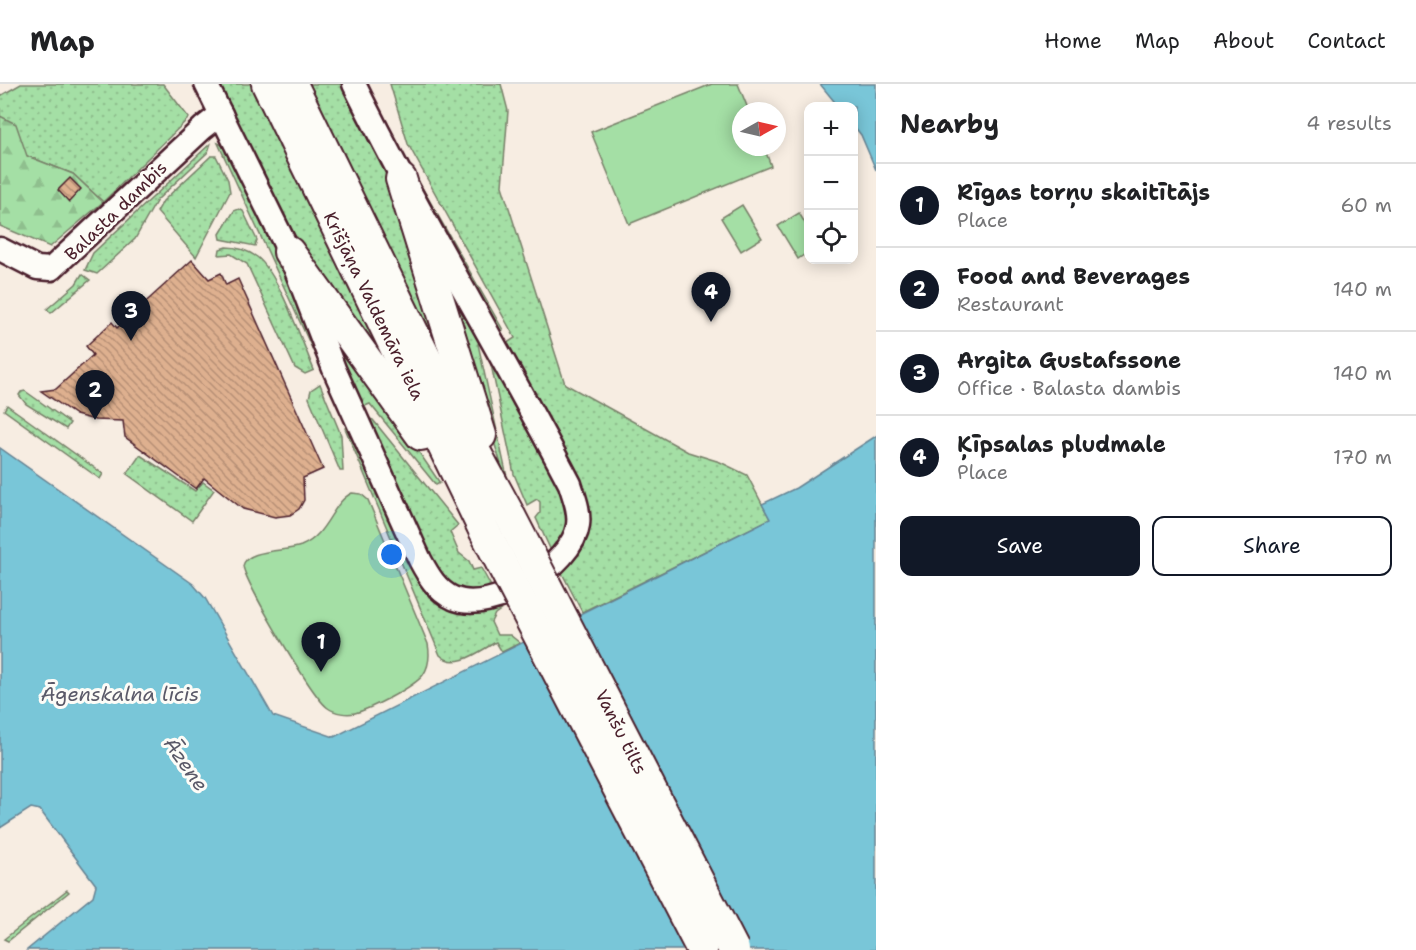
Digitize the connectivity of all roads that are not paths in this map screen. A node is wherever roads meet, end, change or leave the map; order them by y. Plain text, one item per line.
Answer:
1 (206, 84) edge
2 (267, 84) edge
3 (292, 84) edge
4 (354, 84) edge
5 (221, 114) junction
6 (401, 179) junction
7 (0, 249) edge
8 (289, 252) junction
9 (505, 506) junction
10 (478, 518) junction
11 (702, 950) edge
12 (734, 950) edge

1 - 5 street
2 - 10 main road, Krišjāņa Valdemāra iela
3 - 9 main road, Krišjāņa Valdemāra iela
4 - 6 street
5 - 7 street, Balasta dambis
5 - 8 street
6 - 8 street
6 - 9 main road
8 - 10 main road
9 - 12 main road, Vanšu tilts, bridge
10 - 11 main road, Vanšu tilts, bridge

